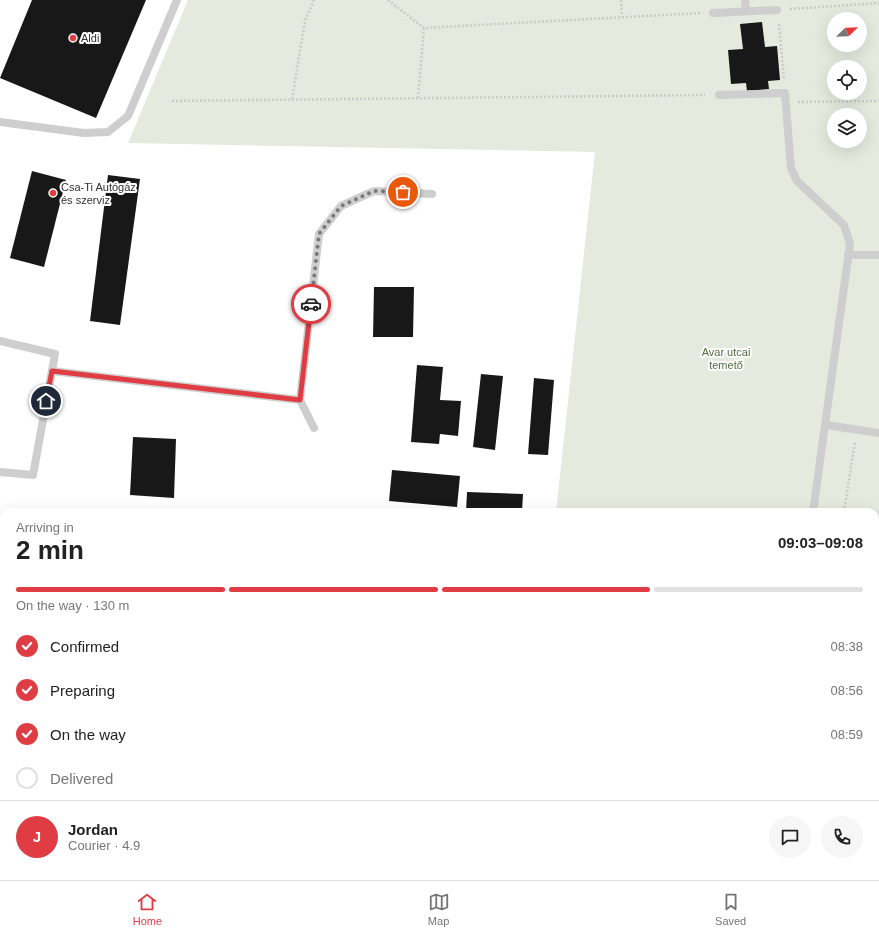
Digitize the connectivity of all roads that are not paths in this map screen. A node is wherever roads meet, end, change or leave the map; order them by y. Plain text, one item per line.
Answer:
1 (177, 0) edge
2 (745, 0) edge
3 (777, 10) road end
4 (746, 11) junction
5 (714, 13) road end
6 (718, 95) road end
7 (0, 122) edge
8 (432, 194) dead end
9 (848, 255) junction
10 (879, 255) edge
11 (0, 341) edge
12 (52, 371) junction
13 (300, 400) junction
14 (826, 425) junction
15 (314, 428) dead end
16 (879, 433) edge
17 (0, 472) edge
18 (814, 508) edge

1 - 7 lane
2 - 4 lane
3 - 4 lane
4 - 5 lane
6 - 9 lane
8 - 13 lane
9 - 10 lane
9 - 14 lane
11 - 12 lane
12 - 13 lane
12 - 17 lane
13 - 15 lane
14 - 16 lane
14 - 18 lane

